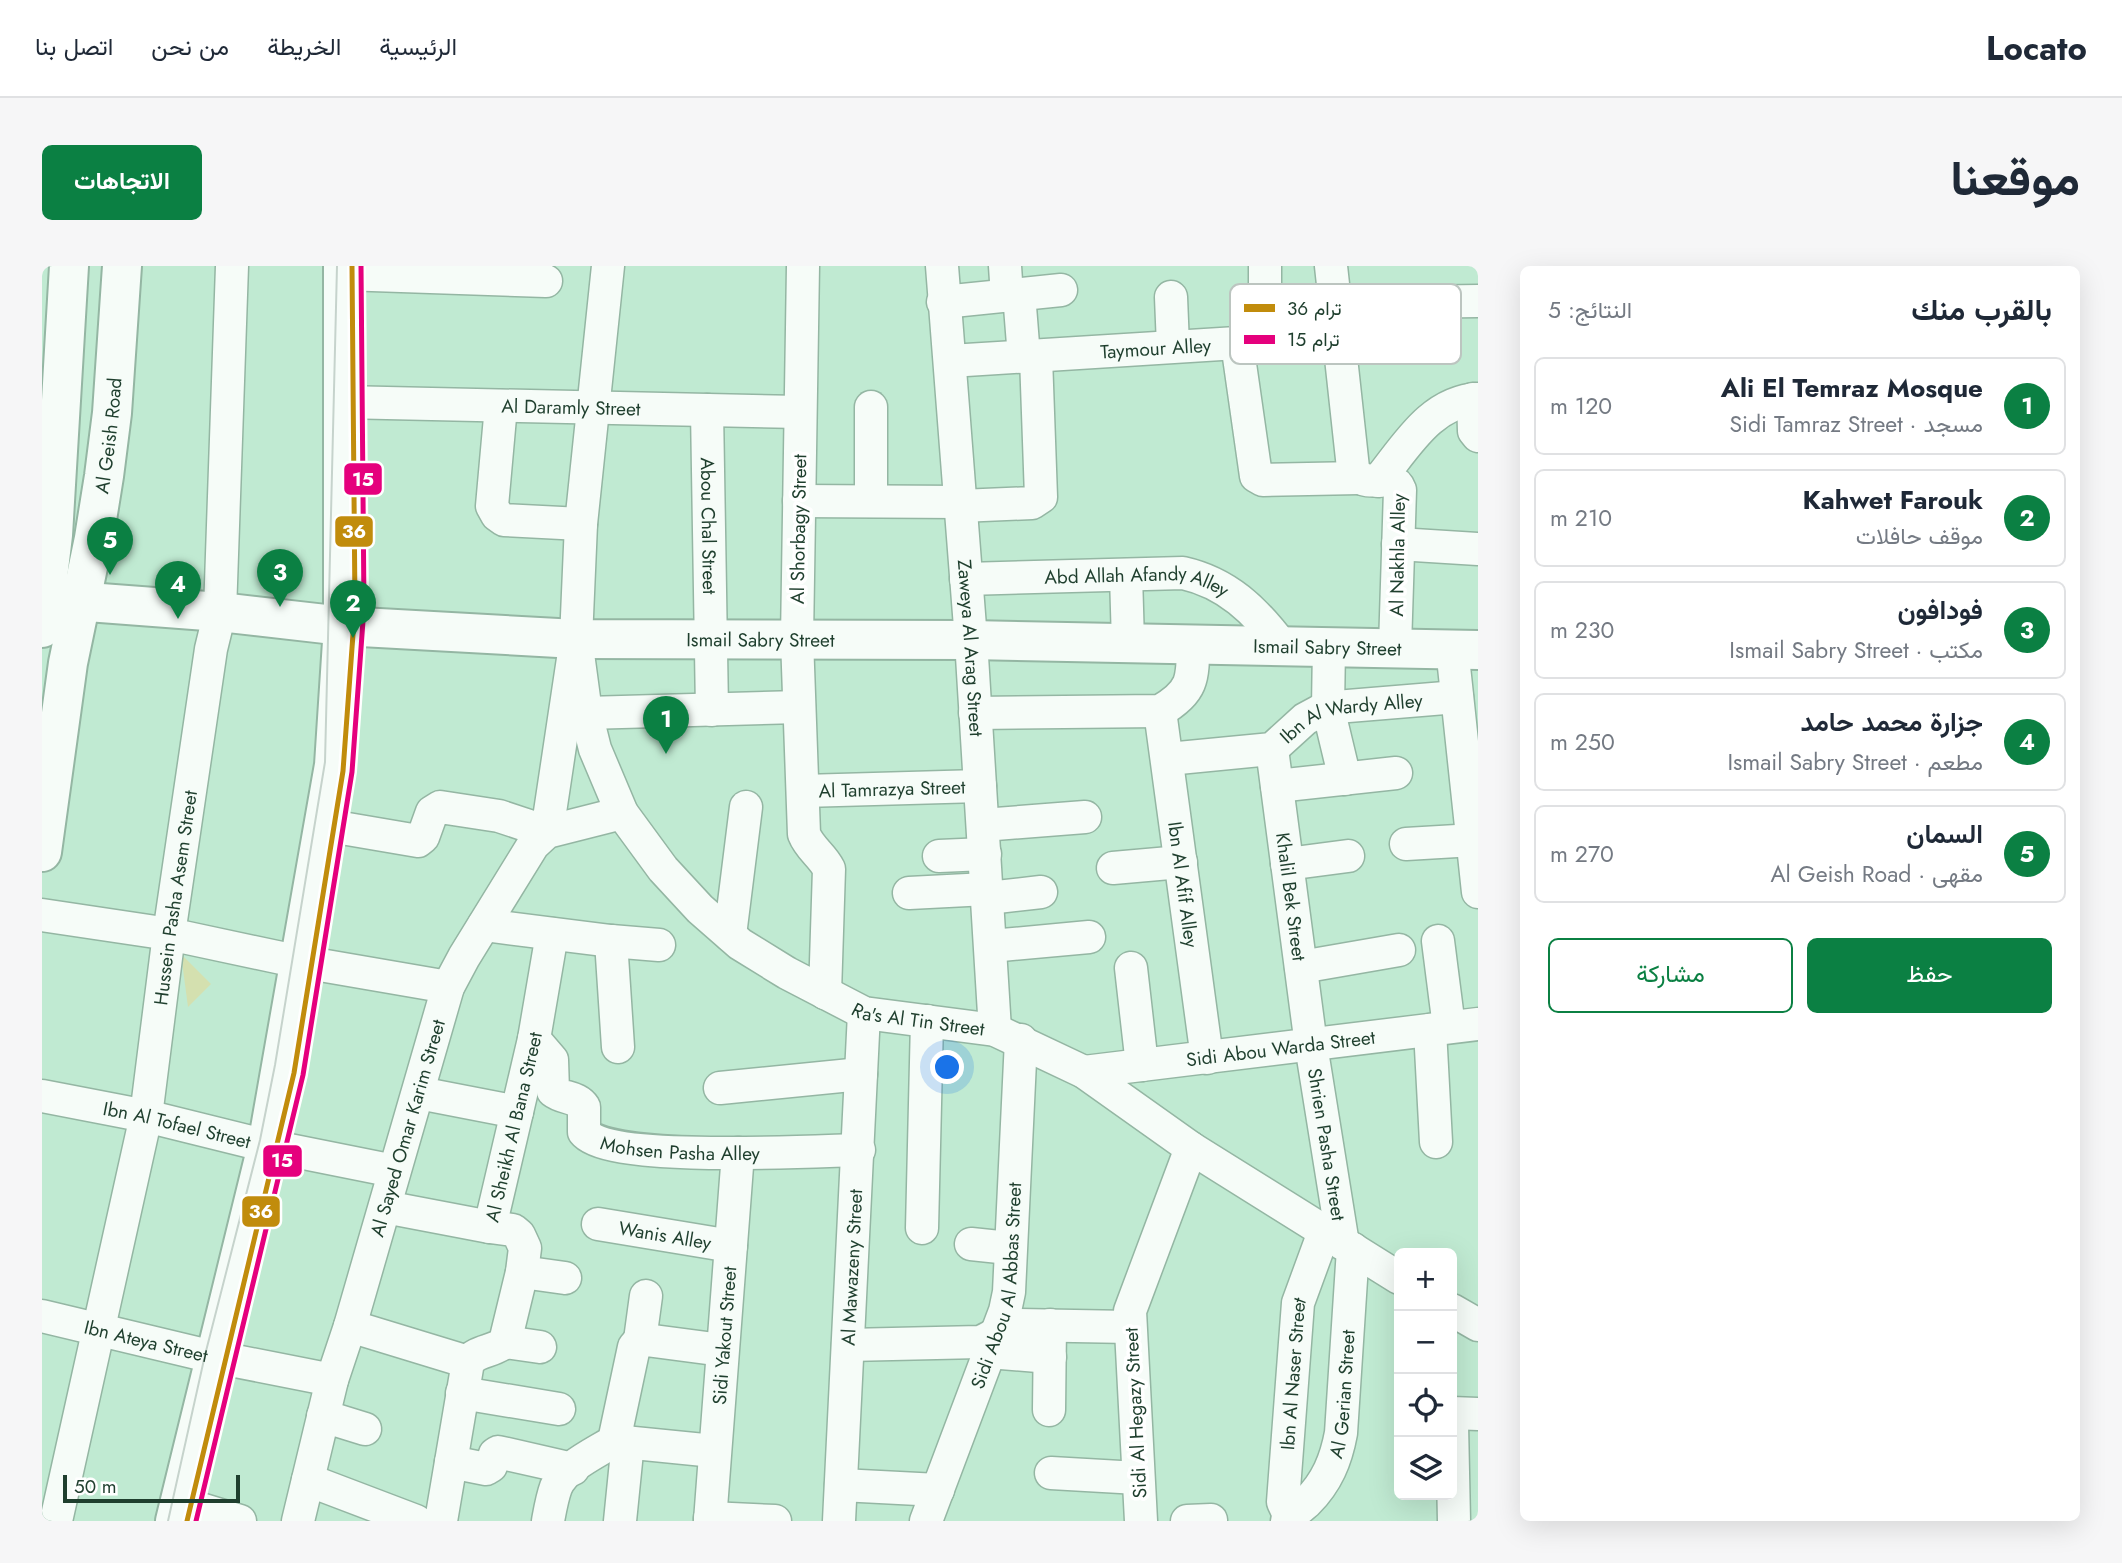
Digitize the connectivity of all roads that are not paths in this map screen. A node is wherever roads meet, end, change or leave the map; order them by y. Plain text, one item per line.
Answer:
1 (69, 266) edge
2 (122, 266) edge
3 (232, 266) edge
4 (608, 266) edge
5 (803, 266) edge
6 (942, 266) edge
7 (1265, 266) edge
8 (1331, 266) edge
9 (343, 270) edge
10 (547, 281) dead end
11 (1265, 284) edge
12 (1333, 284) edge
13 (1010, 285) edge
14 (1061, 290) dead end
15 (1171, 297) dead end
16 (943, 302) junction
17 (1230, 343) edge
18 (1173, 346) junction
19 (1030, 357) junction
20 (950, 361) junction
21 (1240, 364) edge
22 (1342, 364) edge
23 (1476, 399) edge
24 (342, 402) junction
25 (501, 406) junction
26 (871, 407) dead end
27 (592, 408) junction
28 (707, 410) junction
29 (800, 412) junction
30 (1478, 436) edge
31 (1368, 479) junction
32 (799, 501) junction
33 (871, 501) junction
34 (960, 504) junction
35 (582, 524) junction
36 (1398, 544) junction
37 (1478, 549) edge
38 (1126, 575) junction
39 (966, 579) junction
40 (56, 609) edge
41 (220, 612) junction
42 (343, 626) junction
43 (576, 639) junction
44 (711, 639) junction
45 (796, 639) junction
46 (971, 640) junction
47 (1128, 643) junction
48 (1193, 644) junction
49 (1282, 646) junction
50 (1329, 646) junction
51 (1395, 647) junction
52 (1465, 649) edge
53 (1457, 697) junction
54 (799, 707) junction
55 (1328, 708) junction
56 (712, 710) junction
57 (1160, 711) junction
58 (586, 713) junction
59 (975, 713) junction
60 (1469, 734) edge
61 (1272, 749) junction
62 (1168, 759) junction
63 (1396, 773) dead end
64 (1345, 779) junction
65 (981, 786) junction
66 (1277, 786) junction
67 (803, 791) junction
68 (746, 807) dead end
69 (622, 813) junction
70 (1085, 817) dead end
71 (324, 825) junction
72 (547, 832) junction
73 (984, 840) junction
74 (1474, 840) junction
75 (1406, 844) dead end
76 (42, 852) edge
77 (939, 856) dead end
78 (1348, 856) dead end
79 (1181, 862) junction
80 (1287, 864) junction
81 (1113, 868) dead end
82 (1041, 892) dead end
83 (1478, 892) edge
84 (909, 893) dead end
85 (987, 894) junction
86 (42, 915) edge
87 (484, 925) junction
88 (169, 934) junction
89 (552, 934) junction
90 (730, 935) junction
91 (1089, 937) dead end
92 (611, 941) junction
93 (1438, 941) dead end
94 (659, 945) dead end
95 (991, 946) junction
96 (1399, 950) dead end
97 (299, 961) junction
98 (1301, 967) junction
99 (1131, 968) dead end
100 (448, 987) junction
101 (825, 993) junction
102 (864, 1013) junction
103 (927, 1021) junction
104 (1452, 1027) edge
105 (1008, 1035) junction
106 (534, 1039) junction
107 (1311, 1045) junction
108 (618, 1047) dead end
109 (1207, 1058) junction
110 (1142, 1065) junction
111 (1084, 1072) junction
112 (861, 1074) junction
113 (720, 1088) dead end
114 (419, 1093) junction
115 (42, 1096) edge
116 (517, 1112) junction
117 (146, 1116) junction
118 (1436, 1142) dead end
119 (267, 1146) junction
120 (1191, 1148) junction
121 (859, 1150) junction
122 (738, 1153) junction
123 (394, 1171) junction
124 (385, 1206) junction
125 (598, 1224) dead end
126 (490, 1227) junction
127 (922, 1228) dead end
128 (1340, 1241) junction
129 (971, 1244) dead end
130 (731, 1246) junction
131 (1009, 1248) junction
132 (523, 1272) junction
133 (1394, 1275) edge
134 (565, 1278) dead end
135 (646, 1296) dead end
136 (1454, 1311) edge
137 (42, 1316) edge
138 (1050, 1325) junction
139 (1478, 1325) edge
140 (350, 1326) junction
141 (1130, 1326) junction
142 (99, 1329) junction
143 (640, 1340) junction
144 (505, 1342) junction
145 (992, 1344) junction
146 (848, 1345) junction
147 (540, 1347) dead end
148 (723, 1350) junction
149 (214, 1356) junction
150 (1050, 1357) junction
151 (468, 1362) junction
152 (332, 1380) junction
153 (462, 1393) junction
154 (559, 1409) dead end
155 (1049, 1410) dead end
156 (1457, 1413) edge
157 (1478, 1414) edge
158 (323, 1416) junction
159 (365, 1429) dead end
160 (1452, 1437) edge
161 (621, 1441) junction
162 (714, 1451) junction
163 (451, 1462) junction
164 (573, 1469) junction
165 (1051, 1473) dead end
166 (1138, 1478) junction
167 (308, 1480) junction
168 (841, 1485) junction
169 (938, 1490) junction
170 (178, 1512) edge
171 (710, 1519) edge
172 (1288, 1519) edge
173 (56, 1521) edge
174 (240, 1521) edge
175 (298, 1521) edge
176 (416, 1521) edge
177 (441, 1521) edge
178 (548, 1521) edge
179 (620, 1521) edge
180 (775, 1521) edge
181 (839, 1521) edge
182 (926, 1521) edge
183 (1141, 1521) edge
184 (1454, 1521) edge

1 - 40 main road, Al Geish Road
2 - 40 main road, Al Geish Road
3 - 41 street, Hussein Pasha Asem Street
4 - 27 street
5 - 29 street, Al Shorbagy Street
6 - 16 street, Zaweya Al Arag Street
7 - 11 street
8 - 12 street
9 - 10 street
9 - 24 main road
13 - 14 street
13 - 16 street
13 - 19 street
15 - 18 street
16 - 20 street, Zaweya Al Arag Street
17 - 18 street, Taymour Alley
18 - 19 street, Taymour Alley
19 - 20 street, Taymour Alley
19 - 34 street
20 - 34 street, Zaweya Al Arag Street
21 - 31 street
22 - 31 street
23 - 30 street
23 - 31 street, Al Nakhla Alley
24 - 25 street, Al Daramly Street
24 - 42 main road
25 - 27 street, Al Daramly Street
25 - 35 street
26 - 33 street
27 - 28 street, Al Daramly Street
27 - 35 street
28 - 29 street, Al Daramly Street
28 - 44 street, Abou Chal Street
29 - 32 street, Al Shorbagy Street
31 - 36 street, Al Nakhla Alley
32 - 33 street
32 - 45 street, Al Shorbagy Street
33 - 34 street
34 - 39 street, Zaweya Al Arag Street
35 - 43 street
36 - 37 street
36 - 51 street, Al Nakhla Alley
38 - 39 street, Abd Allah Afandy Alley
38 - 47 street
38 - 49 street, Abd Allah Afandy Alley
39 - 46 street, Zaweya Al Arag Street
40 - 41 main road, Ismail Sabry Street
40 - 76 main road, Al Geish Road
41 - 42 main road, Ismail Sabry Street
41 - 88 street, Hussein Pasha Asem Street
42 - 43 main road, Ismail Sabry Street
42 - 71 main road
43 - 44 main road, Ismail Sabry Street
43 - 58 street, Ra's Al Tin Street
43 - 72 street
44 - 45 main road, Ismail Sabry Street
44 - 56 street, Abou Chal Street
45 - 46 main road, Ismail Sabry Street
45 - 54 street, Al Shorbagy Street
46 - 47 main road, Ismail Sabry Street
46 - 59 street, Zaweya Al Arag Street
47 - 48 main road, Ismail Sabry Street
48 - 49 main road, Ismail Sabry Street
48 - 57 street
49 - 50 main road, Ismail Sabry Street
50 - 51 main road, Ismail Sabry Street
50 - 55 street
51 - 52 main road, Ismail Sabry Street
52 - 53 street
53 - 55 street, Ibn Al Wardy Alley
53 - 60 street
54 - 56 street
54 - 67 street, Al Shorbagy Street
55 - 61 street, Ibn Al Wardy Alley
55 - 64 street
56 - 58 street
57 - 59 street
57 - 62 street, Ibn Al Afif Alley
58 - 69 street, Ra's Al Tin Street
59 - 65 street, Zaweya Al Arag Street
60 - 74 street
61 - 62 street, Ibn Al Wardy Alley
61 - 66 street, Khalil Bek Street
62 - 79 street, Ibn Al Afif Alley
63 - 64 street
64 - 66 street
65 - 67 street, Al Tamrazya Street
65 - 73 street, Zaweya Al Arag Street
66 - 80 street, Khalil Bek Street
67 - 101 street, Al Shorbagy Street
68 - 90 street
69 - 72 street
69 - 90 street, Ra's Al Tin Street
70 - 73 street
71 - 72 street
71 - 97 main road
72 - 87 street, Al Sayed Omar Karim Street
73 - 77 street
73 - 85 street, Zaweya Al Arag Street
74 - 75 street
74 - 83 street
78 - 80 street
79 - 81 street
79 - 109 street, Ibn Al Afif Alley
80 - 98 street, Khalil Bek Street
82 - 85 street
84 - 85 street
85 - 95 street, Zaweya Al Arag Street
86 - 88 street
87 - 89 street
87 - 100 street, Al Sayed Omar Karim Street
88 - 97 street
88 - 117 street, Hussein Pasha Asem Street
89 - 92 street
89 - 106 street, Al Sheikh Al Bana Street
90 - 101 street, Ra's Al Tin Street
91 - 95 street
92 - 94 street
92 - 108 street
93 - 104 street
95 - 105 street, Zaweya Al Arag Street
96 - 98 street
97 - 100 street
97 - 119 main road
98 - 107 street, Khalil Bek Street
99 - 110 street
100 - 114 street, Al Sayed Omar Karim Street
101 - 102 street, Ra's Al Tin Street
102 - 103 street, Ra's Al Tin Street
102 - 112 street, Al Mawazeny Street
103 - 105 street, Ra's Al Tin Street
103 - 127 street
104 - 107 street, Sidi Abou Warda Street
104 - 118 street
105 - 111 street, Ra's Al Tin Street
105 - 131 street, Sidi Abou Al Abbas Street
106 - 116 street, Al Sheikh Al Bana Street
106 - 122 street, Mohsen Pasha Alley
107 - 109 street, Sidi Abou Warda Street
107 - 128 street, Shrien Pasha Street
109 - 110 street, Sidi Abou Warda Street
110 - 111 street, Sidi Abou Warda Street
111 - 120 street, Ra's Al Tin Street
112 - 113 street
112 - 121 street, Al Mawazeny Street
114 - 116 street
114 - 123 street, Al Sayed Omar Karim Street
115 - 117 street, Ibn Al Tofael Street
116 - 126 street, Al Sheikh Al Bana Street
117 - 119 street, Ibn Al Tofael Street
117 - 142 street, Hussein Pasha Asem Street
119 - 123 street, Ibn Al Tofael Street
119 - 149 main road
120 - 128 street, Ra's Al Tin Street
120 - 141 street, Sidi Al Hegazy Street
121 - 122 street, Mohsen Pasha Alley
121 - 146 street, Al Mawazeny Street
122 - 130 street, Sidi Yakout Street
123 - 124 street, Al Sayed Omar Karim Street
124 - 126 street
124 - 140 street, Al Sayed Omar Karim Street
125 - 130 street, Wanis Alley
126 - 132 street, Al Sheikh Al Bana Street
128 - 133 street, Ra's Al Tin Street
128 - 172 street, Ibn Al Naser Street
128 - 172 street, Al Gerian Street
129 - 131 street
130 - 148 street, Sidi Yakout Street
131 - 145 street, Sidi Abou Al Abbas Street
132 - 134 street
132 - 144 street, Al Sheikh Al Bana Street
135 - 143 street
136 - 139 street
137 - 142 street, Ibn Ateya Street
138 - 141 street
138 - 145 street
138 - 150 street
140 - 151 street
140 - 152 street, Al Sayed Omar Karim Street
141 - 166 street, Sidi Al Hegazy Street
142 - 149 street, Ibn Ateya Street
142 - 173 street, Hussein Pasha Asem Street
143 - 148 street
143 - 161 street
144 - 147 street
144 - 151 street
145 - 146 street
145 - 150 street
145 - 169 street, Sidi Abou Al Abbas Street
146 - 168 street, Al Mawazeny Street
148 - 162 street, Sidi Yakout Street
149 - 152 street, Ibn Ateya Street
149 - 170 main road
150 - 155 street
151 - 153 street
152 - 158 street, Al Sayed Omar Karim Street
153 - 154 street
153 - 163 street
156 - 157 street
158 - 159 street
158 - 167 street, Al Sayed Omar Karim Street
160 - 184 street
161 - 162 street
161 - 164 street
161 - 179 street
162 - 171 street, Sidi Yakout Street
163 - 164 street
163 - 177 street
164 - 178 street
165 - 166 street
166 - 183 street, Sidi Al Hegazy Street
167 - 175 street, Al Sayed Omar Karim Street
167 - 176 street
168 - 169 street
168 - 181 street, Al Mawazeny Street
169 - 182 street, Sidi Abou Al Abbas Street
170 - 174 street
171 - 180 street

